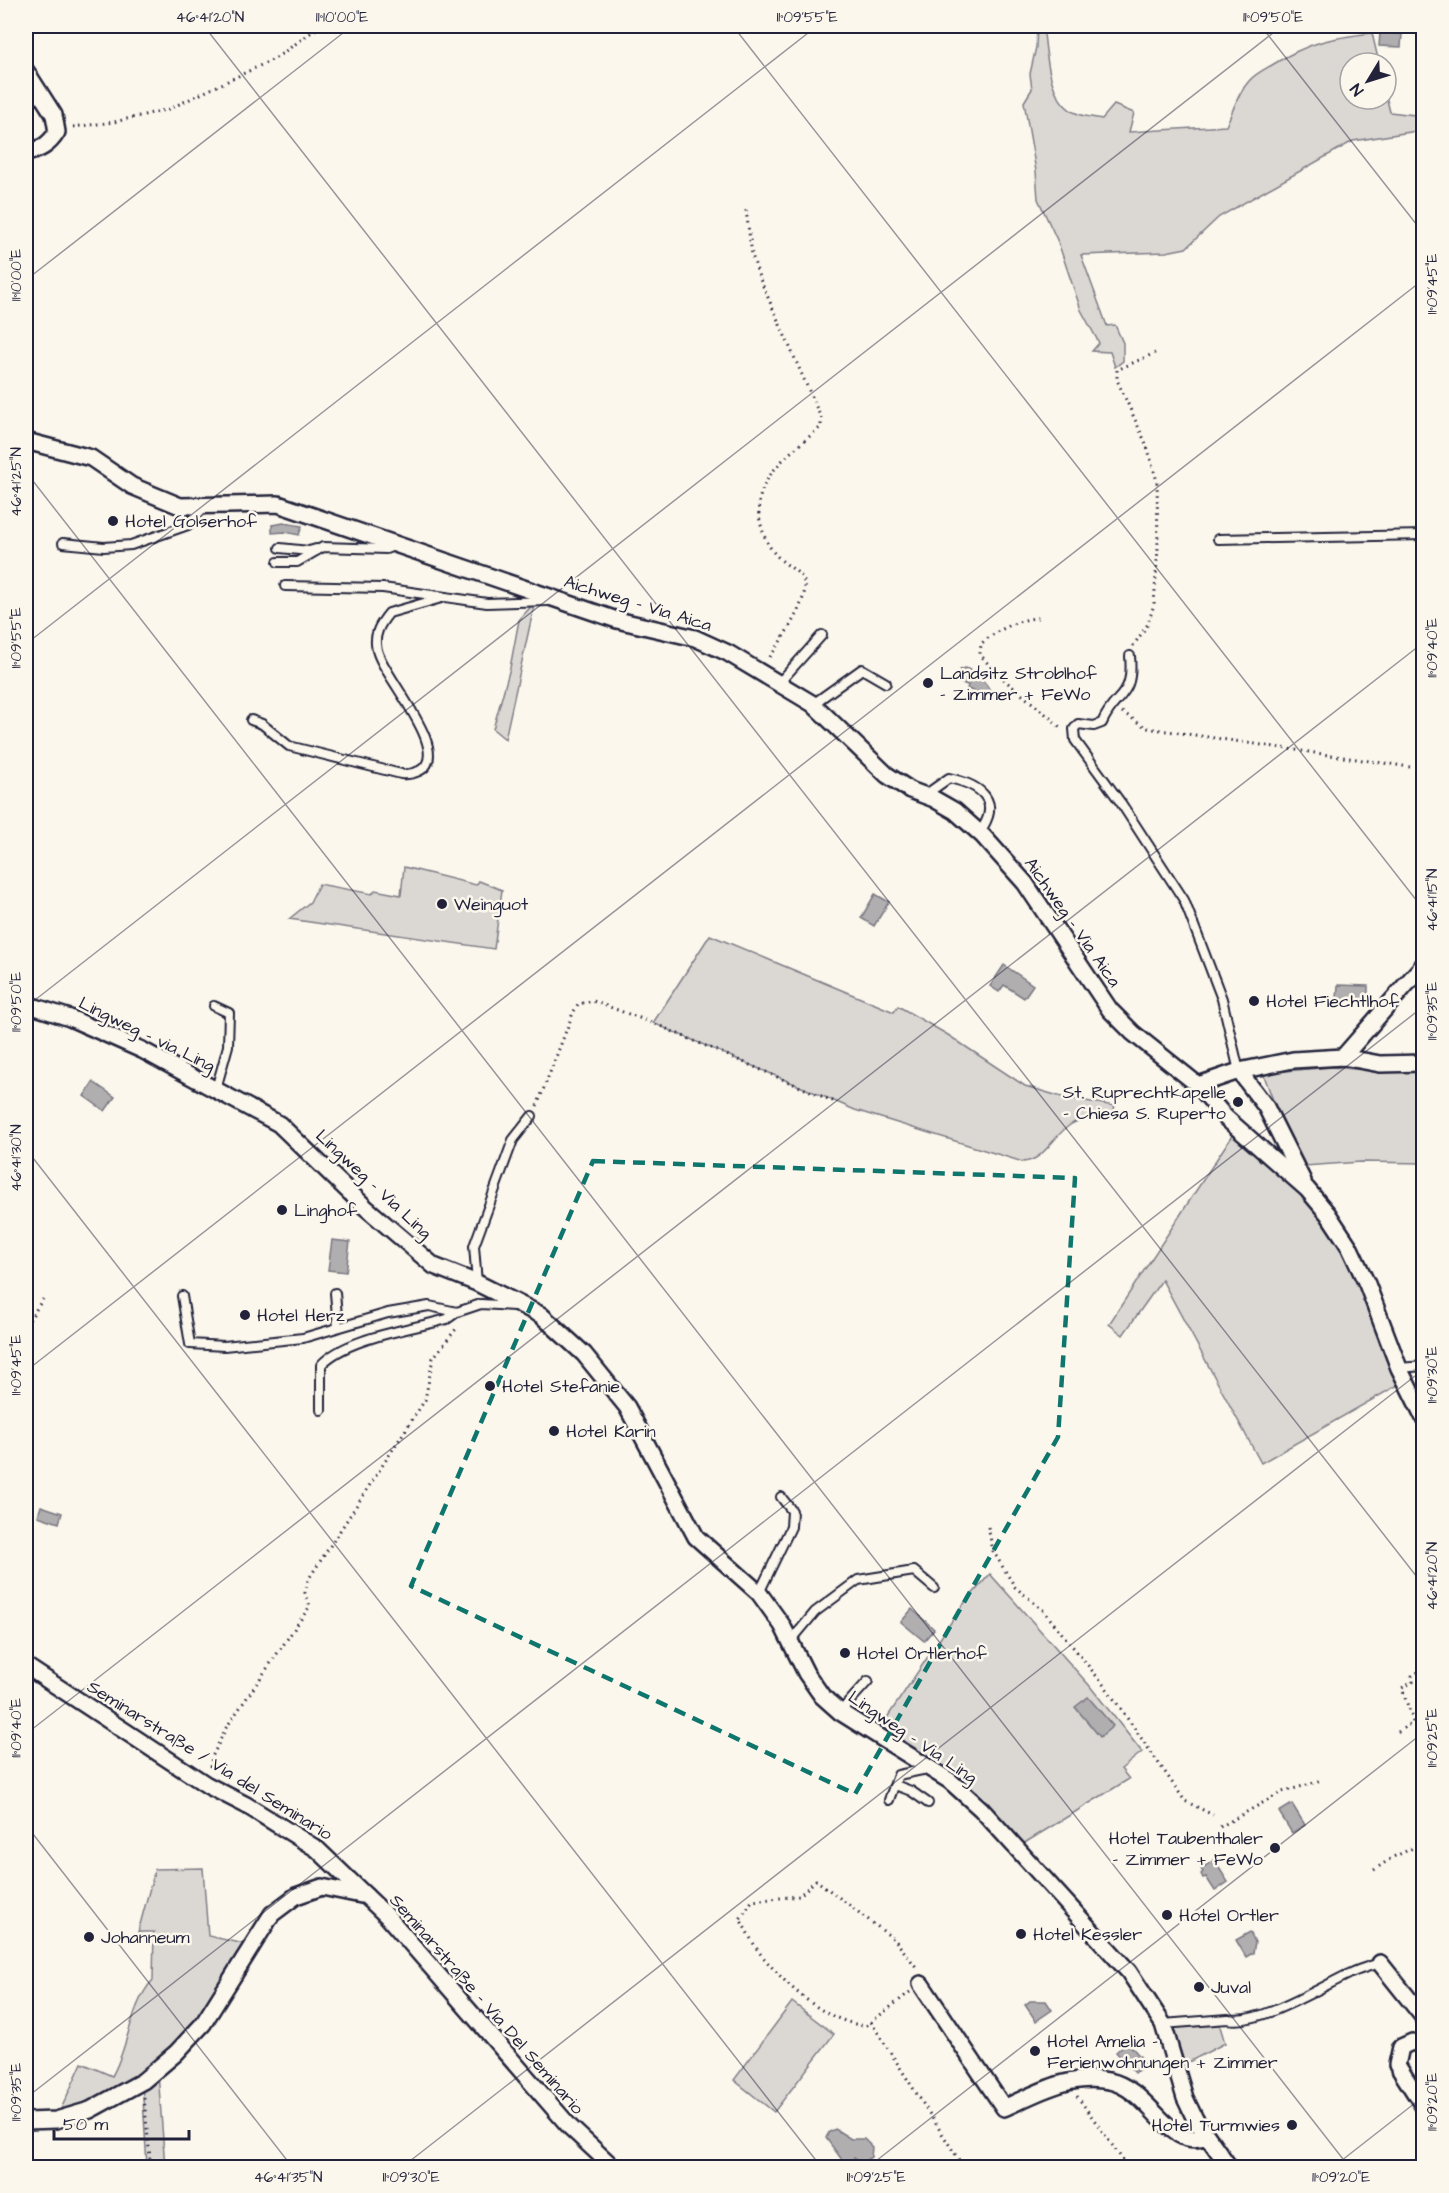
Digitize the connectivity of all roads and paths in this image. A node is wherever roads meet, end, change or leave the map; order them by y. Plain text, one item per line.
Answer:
1 (320, 26) edge
2 (26, 71) edge
3 (57, 132) junction
4 (26, 153) edge
5 (746, 210) dead end
6 (1155, 353) dead end
7 (26, 441) edge
8 (205, 506) junction
9 (1424, 535) edge
10 (1218, 539) dead end
11 (63, 543) dead end
12 (397, 544) junction
13 (323, 547) junction
14 (280, 548) dead end
15 (278, 561) dead end
16 (285, 586) dead end
17 (446, 597) junction
18 (561, 601) junction
19 (1038, 618) dead end
20 (822, 635) dead end
21 (1130, 656) joint
22 (760, 672) junction
23 (779, 683) junction
24 (886, 684) dead end
25 (813, 704) junction
26 (1114, 706) junction
27 (251, 720) dead end
28 (1075, 740) junction
29 (1410, 767) dead end
30 (925, 795) junction
31 (979, 833) junction
32 (1424, 963) edge
33 (26, 1004) edge
34 (214, 1006) dead end
35 (1342, 1057) junction
36 (1424, 1063) edge
37 (1239, 1071) junction
38 (1198, 1085) junction
39 (216, 1089) junction
40 (836, 1102) dead end
41 (248, 1106) joint
42 (532, 1116) joint
43 (1306, 1189) junction
44 (477, 1283) junction
45 (335, 1293) dead end
46 (182, 1296) dead end
47 (43, 1299) dead end
48 (525, 1307) junction
49 (473, 1308) junction
50 (457, 1312) junction
51 (26, 1325) edge
52 (338, 1328) junction
53 (1424, 1366) edge
54 (1399, 1368) junction
55 (321, 1410) dead end
56 (1424, 1418) edge
57 (781, 1497) dead end
58 (988, 1527) dead end
59 (934, 1588) dead end
60 (759, 1593) junction
61 (790, 1641) junction
62 (26, 1666) edge
63 (1424, 1668) edge
64 (867, 1681) dead end
65 (840, 1712) junction
66 (1398, 1732) dead end
67 (928, 1768) junction
68 (1321, 1781) dead end
69 (207, 1785) junction
70 (895, 1785) junction
71 (889, 1800) dead end
72 (928, 1803) dead end
73 (1213, 1815) dead end
74 (1220, 1827) dead end
75 (1424, 1843) edge
76 (1374, 1870) dead end
77 (366, 1896) junction
78 (1380, 1963) joint
79 (916, 1979) junction
80 (1424, 2018) edge
81 (871, 2022) junction
82 (1163, 2024) junction
83 (1424, 2045) edge
84 (142, 2081) junction
85 (1068, 2082) junction
86 (1424, 2107) edge
87 (26, 2121) edge
88 (1207, 2136) junction
89 (1125, 2163) dead end
90 (151, 2168) edge
91 (614, 2168) edge
92 (964, 2168) edge
93 (1230, 2168) edge

1 - 3 path
2 - 3 street
3 - 4 street
5 - 22 path
6 - 21 path
7 - 8 street, Aichweg - Via Aica
8 - 11 lane
8 - 12 street, Aichweg - Via Aica
9 - 10 lane
12 - 13 lane
12 - 18 street, Aichweg - Via Aica
13 - 14 lane
13 - 15 lane
16 - 17 lane
17 - 18 lane
17 - 27 lane
18 - 22 street, Aichweg - Via Aica
19 - 28 path
20 - 23 lane
21 - 26 lane
22 - 23 street, Aichweg - Via Aica
23 - 25 street, Aichweg - Via Aica
24 - 25 lane
25 - 30 street, Aichweg - Via Aica
26 - 28 lane
26 - 29 path
28 - 37 lane, Aichweg - Via Aica
30 - 31 street, Aichweg - Via Aica
30 - 31 lane
31 - 38 street, Aichweg - Via Aica
32 - 35 street
33 - 39 street, Lingweg - via Ling
34 - 39 lane, Lingweg - Via Ling
35 - 36 street
35 - 37 street
37 - 38 street
37 - 43 street, Aichweg - Via Aica
38 - 43 street, Aichweg - Via Aica
39 - 41 street, Lingweg - via Ling
40 - 42 path
41 - 44 street, Lingweg - Via Ling
42 - 44 lane
43 - 54 street, Aichweg - Via Aica
44 - 48 street, Lingweg - Via Ling
45 - 52 lane
46 - 52 lane, Lingweg - Via Ling
47 - 51 path
48 - 49 lane, Lingweg - Via Ling
48 - 60 street, Lingweg - Via Ling
49 - 50 lane, Lingweg - Via Ling
49 - 69 path
50 - 52 lane, Lingweg - Via Ling
50 - 55 lane, Lingweg - Via Ling
53 - 54 lane
54 - 56 street, Aichweg - Via Aica
57 - 60 lane
58 - 73 path
59 - 61 lane
60 - 61 street, Lingweg - Via Ling
61 - 65 street, Lingweg - Via Ling
62 - 69 street, Seminarstraße / Via del Seminario
63 - 66 path
64 - 65 lane
65 - 67 street, Lingweg - Via Ling
67 - 70 lane
67 - 82 street, Lingweg - Via Ling
68 - 74 path
69 - 77 street, Seminarstraße / Via del Seminario
70 - 71 lane
70 - 72 lane
75 - 76 path
77 - 84 street, Seminarstraße - Via Del Seminario
77 - 91 street, Seminarstraße - Via Del Seminario
78 - 80 street
78 - 82 lane
79 - 81 path
79 - 81 path
79 - 85 street
81 - 92 path
82 - 88 street, Lingweg - Via Ling
83 - 86 street
84 - 87 street, Seminarstraße - Via Del Seminario
84 - 90 path
85 - 88 street
85 - 89 path
88 - 93 street, Lingweg - Via Ling

